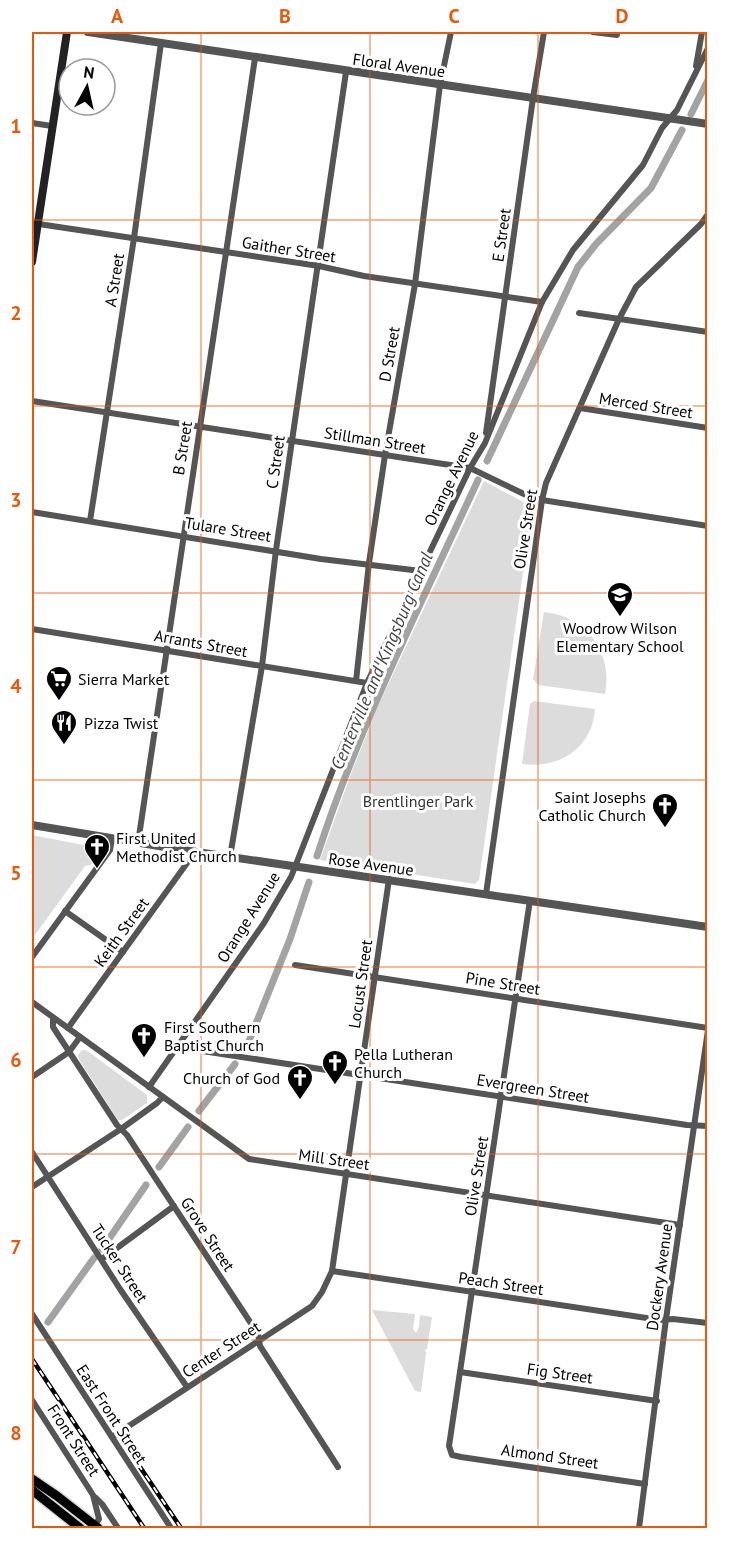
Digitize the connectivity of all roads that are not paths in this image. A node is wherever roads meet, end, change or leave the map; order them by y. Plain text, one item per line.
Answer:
1 (67, 32) edge
2 (88, 32) edge
3 (451, 32) edge
4 (544, 32) edge
5 (593, 32) edge
6 (702, 32) edge
7 (617, 33) edge
8 (161, 43) junction
9 (708, 48) edge
10 (255, 58) junction
11 (346, 72) junction
12 (696, 72) junction
13 (440, 85) junction
14 (533, 98) junction
15 (670, 119) junction
16 (32, 123) edge
17 (708, 124) edge
18 (52, 126) junction
19 (708, 214) edge
20 (34, 223) edge
21 (701, 224) junction
22 (708, 227) edge
23 (134, 238) junction
24 (226, 252) junction
25 (32, 262) edge
26 (319, 266) junction
27 (415, 284) junction
28 (506, 297) junction
29 (542, 302) junction
30 (579, 313) dead end
31 (619, 319) junction
32 (708, 332) edge
33 (32, 401) edge
34 (580, 408) junction
35 (106, 412) junction
36 (199, 426) junction
37 (708, 428) edge
38 (292, 441) junction
39 (485, 443) junction
40 (385, 455) junction
41 (470, 468) junction
42 (542, 500) junction
43 (32, 512) edge
44 (90, 521) junction
45 (708, 526) edge
46 (183, 536) junction
47 (276, 550) junction
48 (369, 563) junction
49 (421, 571) junction
50 (32, 629) edge
51 (166, 650) junction
52 (262, 666) junction
53 (356, 681) junction
54 (367, 683) junction
55 (32, 825) edge
56 (112, 839) junction
57 (138, 843) junction
58 (195, 852) junction
59 (230, 857) junction
60 (295, 867) junction
61 (389, 879) junction
62 (486, 894) junction
63 (530, 900) junction
64 (65, 911) junction
65 (708, 927) edge
66 (123, 952) junction
67 (32, 957) edge
68 (294, 965) dead end
69 (375, 978) junction
70 (516, 999) junction
71 (32, 1002) edge
72 (53, 1018) junction
73 (68, 1028) junction
74 (708, 1029) edge
75 (80, 1037) junction
76 (176, 1047) junction
77 (69, 1052) junction
78 (360, 1075) junction
79 (32, 1077) edge
80 (149, 1087) junction
81 (163, 1097) junction
82 (502, 1097) junction
83 (694, 1125) junction
84 (708, 1126) edge
85 (122, 1129) junction
86 (32, 1152) edge
87 (346, 1174) junction
88 (48, 1176) junction
89 (32, 1187) edge
90 (487, 1196) junction
91 (174, 1206) junction
92 (680, 1224) junction
93 (102, 1259) junction
94 (332, 1271) junction
95 (472, 1292) junction
96 (32, 1314) edge
97 (666, 1319) junction
98 (708, 1323) edge
99 (259, 1340) junction
100 (460, 1372) junction
101 (188, 1387) junction
102 (32, 1400) edge
103 (657, 1401) junction
104 (112, 1437) junction
105 (452, 1455) joint
106 (338, 1467) dead end
107 (32, 1479) edge
108 (645, 1484) junction
109 (32, 1490) edge
110 (93, 1495) junction
111 (80, 1528) edge
112 (95, 1528) edge
113 (118, 1528) edge
114 (171, 1528) edge
115 (639, 1528) edge

1 - 18 main road
2 - 8 street, Floral Avenue
3 - 13 street, D Street
4 - 14 street, E Street
5 - 7 street
6 - 12 street
8 - 10 street, Floral Avenue
8 - 23 street, A Street
9 - 12 street, Orange Avenue
10 - 11 street, Floral Avenue
10 - 24 street, B Street
11 - 13 street, Floral Avenue
11 - 26 street, C Street
12 - 15 street, Orange Avenue
13 - 14 street, Floral Avenue
13 - 27 street, D Street
14 - 15 street, Floral Avenue
14 - 28 street, E Street
15 - 17 street, Floral Avenue
15 - 29 street, Orange Avenue
16 - 18 street
18 - 20 main road
19 - 21 street, Olive Street
20 - 23 street, Gaither Street
20 - 25 main road
21 - 22 street
21 - 31 street, Olive Street
23 - 24 street, Gaither Street
23 - 35 street, A Street
24 - 26 street, Gaither Street
24 - 36 street, B Street
26 - 27 street, Gaither Street
26 - 38 street, C Street
27 - 28 street, Gaither Street
27 - 40 street, D Street
28 - 29 street, Gaither Street
28 - 39 street, E Street
29 - 39 street, Orange Avenue
30 - 31 street
31 - 32 street
31 - 34 street, Olive Street
33 - 35 street, Stillman Street
34 - 37 street, Merced Street
34 - 42 street, Olive Street
35 - 36 street, Stillman Street
35 - 44 street, A Street
36 - 38 street, Stillman Street
36 - 46 street, B Street
38 - 40 street, Stillman Street
38 - 47 street, C Street
39 - 41 street, Orange Avenue
40 - 41 street, Stillman Street
40 - 48 street, D Street
41 - 42 street, Stillman Street
41 - 49 street, Orange Avenue
42 - 45 street, Stillman Street
42 - 62 street, Olive Street
43 - 44 street, Tulare Street
44 - 46 street, Tulare Street
46 - 47 street, Tulare Street
46 - 51 street, B Street
47 - 48 street, Tulare Street
47 - 52 street, C Street
48 - 49 street, Tulare Street
48 - 53 street, D Street
49 - 54 street, Orange Avenue
50 - 51 street, Arrants Street
51 - 52 street, Arrants Street
51 - 57 street, B Street
52 - 53 street, Arrants Street
52 - 59 street, C Street
53 - 54 street, Arrants Street
54 - 60 street, Orange Avenue
55 - 56 street, Rose Avenue
56 - 57 street, Rose Avenue
56 - 64 street
57 - 58 street, Rose Avenue
58 - 59 street, Rose Avenue
58 - 66 street, Keith Street
59 - 60 street, Rose Avenue
60 - 61 street, Rose Avenue
60 - 76 street, Orange Avenue
61 - 62 street, Rose Avenue
61 - 69 street, Locust Street
62 - 63 street, Rose Avenue
63 - 65 street, Rose Avenue
63 - 70 street, Olive Street
64 - 66 street
64 - 67 street
66 - 73 street, Keith Street
68 - 69 street, Pine Street
69 - 70 street, Pine Street
69 - 78 street, Locust Street
70 - 74 street, Pine Street
70 - 82 street, Olive Street
71 - 72 street, Mill Street
72 - 73 street, Mill Street
72 - 77 street, Grove Street
73 - 75 street, Mill Street
74 - 83 street, Dockery Avenue
75 - 77 street
75 - 80 street, Mill Street
76 - 78 street, Evergreen Street
76 - 80 street, Orange Avenue
77 - 79 street
77 - 85 street, Grove Street
78 - 82 street, Evergreen Street
78 - 87 street, Locust Street
80 - 81 street, Mill Street
81 - 85 street
81 - 87 street, Mill Street
82 - 83 street, Evergreen Street
82 - 90 street, Olive Street
83 - 84 street, Evergreen Street
83 - 92 street, Dockery Avenue
85 - 88 street
85 - 91 street, Grove Street
86 - 88 street, Tucker Street
87 - 90 street, Mill Street
87 - 94 street, Locust Street
88 - 89 street
88 - 93 street, Tucker Street
90 - 92 street, Mill Street
90 - 95 street, Olive Street
91 - 93 street
91 - 99 street, Grove Street
92 - 97 street, Dockery Avenue
93 - 101 street, Tucker Street
94 - 95 street, Peach Street
94 - 99 street, Center Street
95 - 97 street, Peach Street
95 - 100 street, Olive Street
96 - 104 street, East Front Street
97 - 98 street, Peach Street
97 - 103 street, Dockery Avenue
99 - 101 street, Center Street
99 - 106 street, Grove Street
100 - 103 street, Fig Street
100 - 105 street, Olive Street
101 - 104 street, Center Street
102 - 110 street, Front Street
103 - 108 street, Dockery Avenue
104 - 114 street, East Front Street
105 - 108 street, Almond Street
107 - 112 main road
108 - 115 street, Dockery Avenue
109 - 111 main road
110 - 112 street, Front Street
110 - 113 street, Front Street

